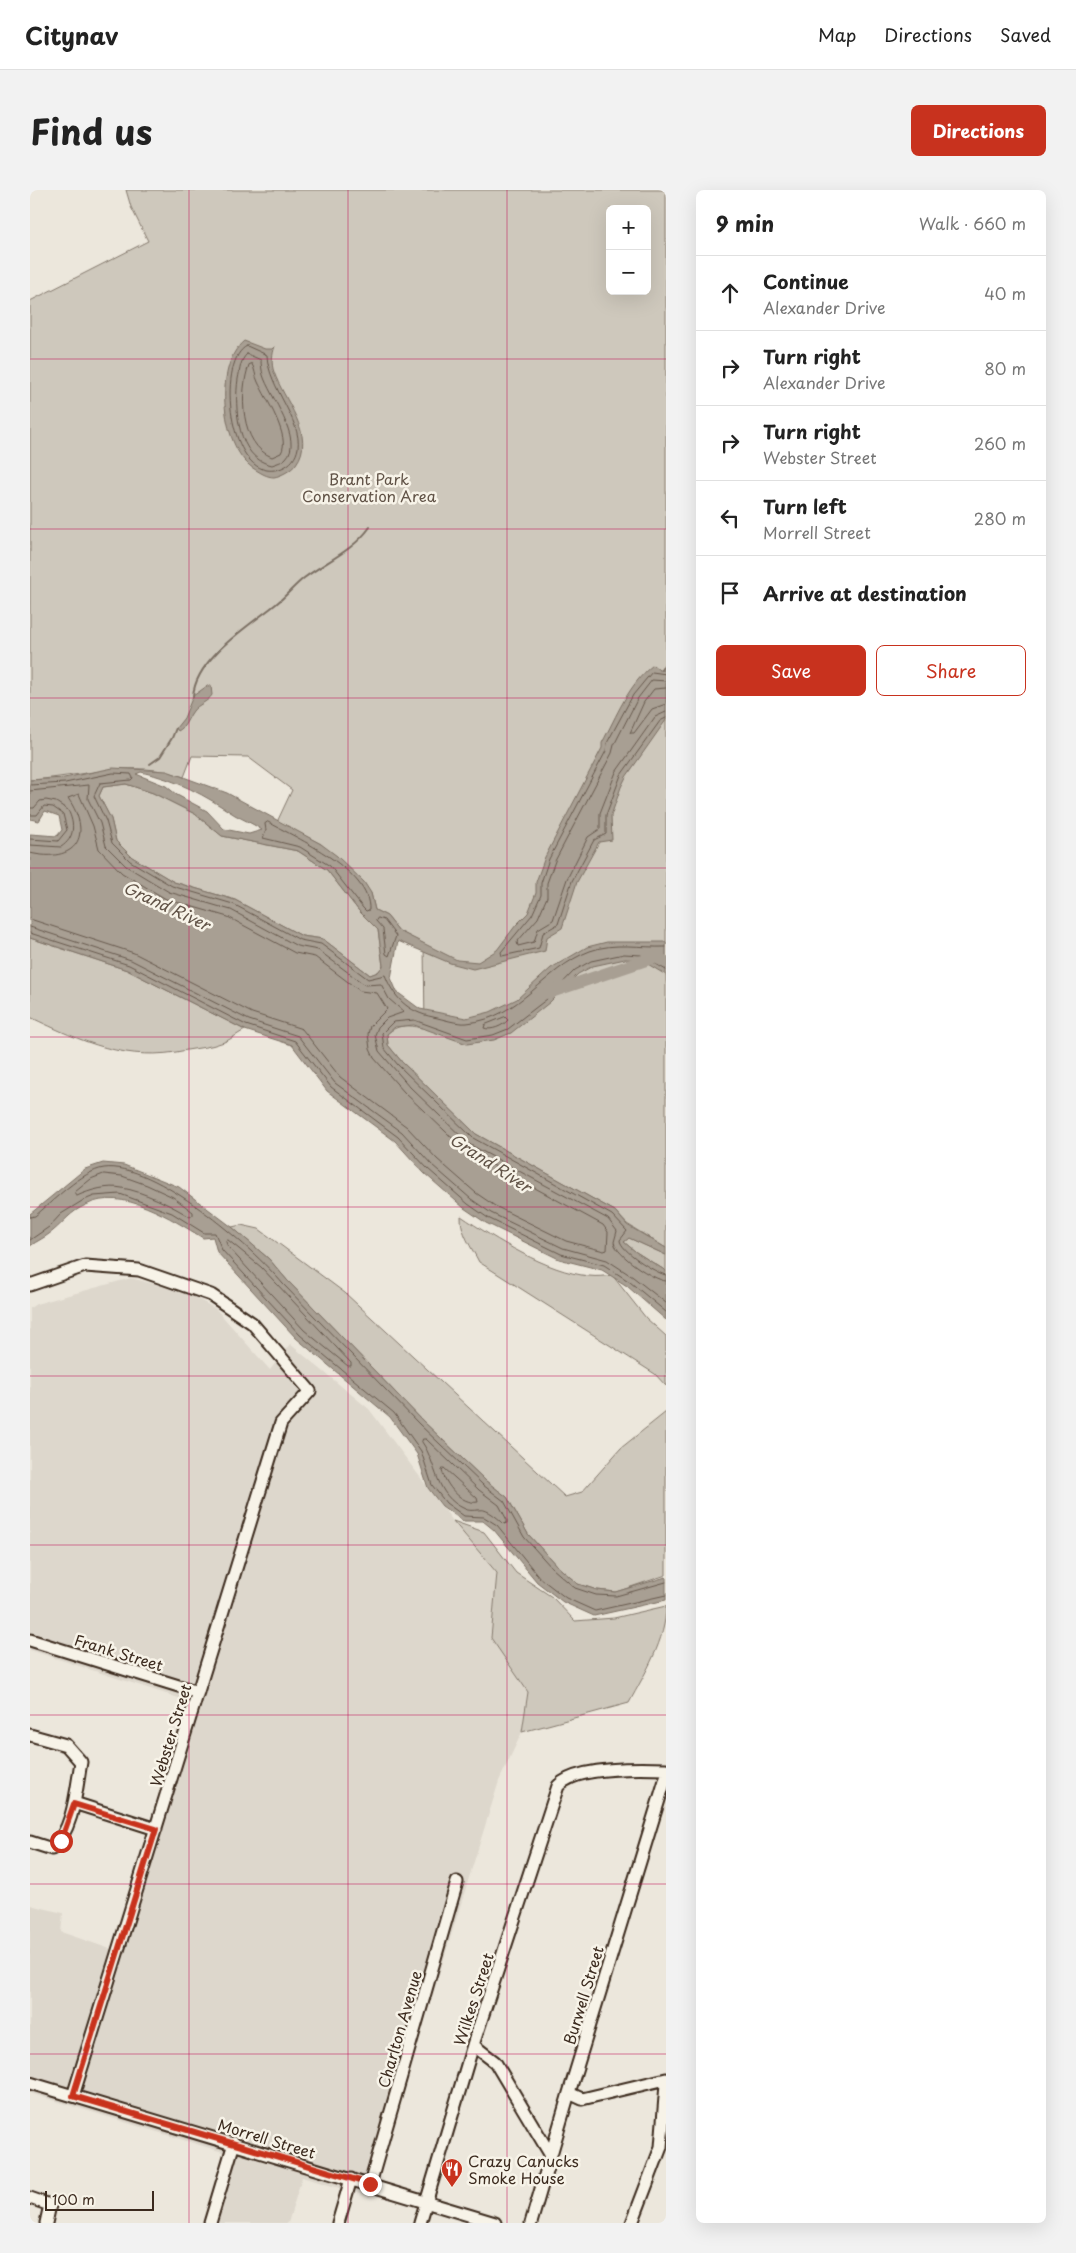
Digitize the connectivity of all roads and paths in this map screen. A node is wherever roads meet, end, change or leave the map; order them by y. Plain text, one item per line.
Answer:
1 (30, 1285) edge
2 (30, 1640) edge
3 (198, 1692) junction
4 (30, 1735) edge
5 (666, 1769) edge
6 (666, 1777) edge
7 (74, 1804) junction
8 (156, 1829) junction
9 (30, 1842) edge
10 (457, 1882) dead end
11 (473, 2045) junction
12 (666, 2079) edge
13 (30, 2083) edge
14 (666, 2084) edge
15 (569, 2093) junction
16 (73, 2096) junction
17 (234, 2143) junction
18 (550, 2154) junction
19 (351, 2179) junction
20 (370, 2184) junction
21 (30, 2198) edge
22 (426, 2202) junction
23 (49, 2222) edge
24 (210, 2223) edge
25 (338, 2223) edge
26 (420, 2223) edge
27 (495, 2223) edge
28 (531, 2223) edge
29 (632, 2223) edge

1 - 3 street, Webster Street
2 - 3 street, Frank Street
3 - 8 street, Webster Street
4 - 7 street
5 - 11 street, Wilkes Street
6 - 15 street, Burwell Street
7 - 8 street
7 - 9 street
8 - 16 street, Webster Street
10 - 20 street, Charlton Avenue
11 - 18 street
11 - 22 street, Wilkes Street
12 - 15 street
13 - 16 street, Morrell Street
14 - 29 street
15 - 18 street, Burwell Street
16 - 17 street, Morrell Street
17 - 19 street, Morrell Street
17 - 24 street
18 - 28 street, Burwell Street
19 - 20 street, Morrell Street
19 - 25 street
20 - 22 street, Morrell Street
21 - 23 street
22 - 26 street, Wilkes Street
22 - 27 street, Morrell Street

